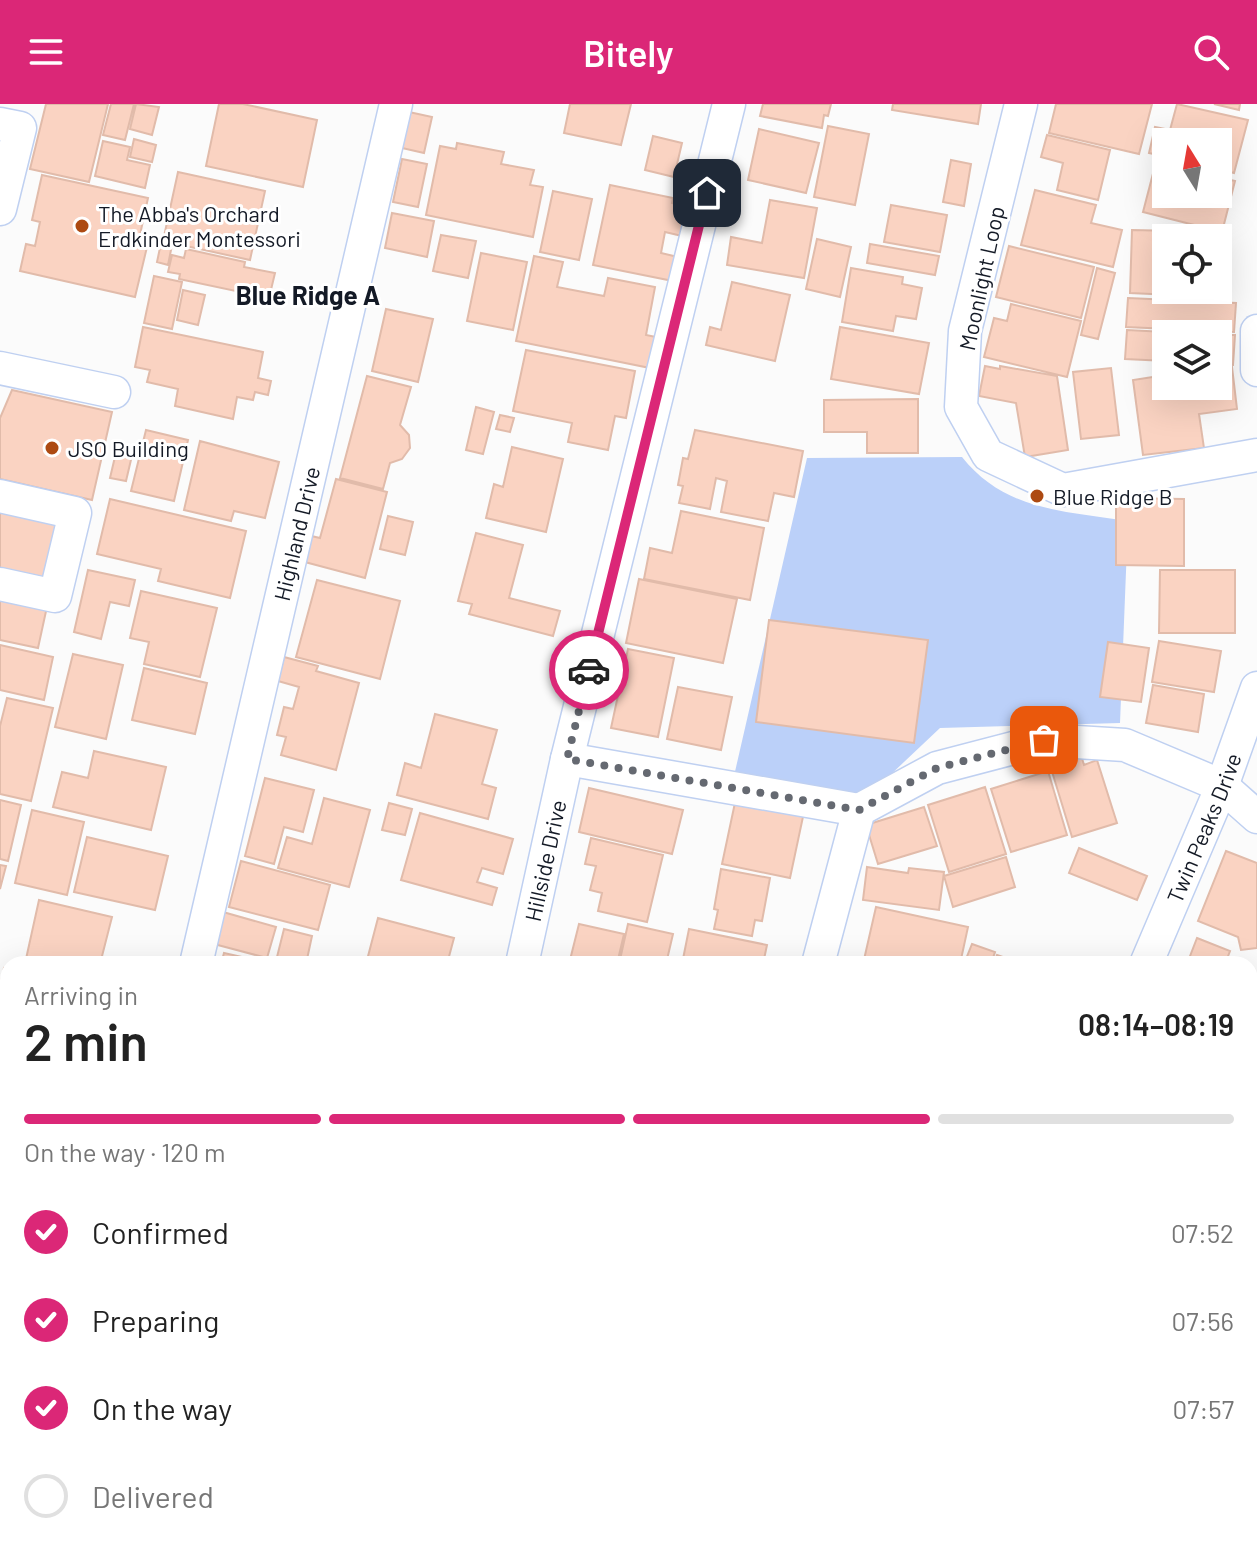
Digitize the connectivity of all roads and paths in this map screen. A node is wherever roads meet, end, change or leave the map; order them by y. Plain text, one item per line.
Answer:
1 (396, 104) edge
2 (729, 104) edge
3 (1021, 104) edge
4 (0, 124) edge
5 (0, 209) edge
6 (1257, 331) edge
7 (0, 368) edge
8 (1257, 370) edge
9 (114, 392) dead end
10 (1257, 455) edge
11 (0, 496) edge
12 (0, 584) edge
13 (1257, 688) edge
14 (567, 759) junction
15 (1222, 786) junction
16 (859, 810) junction
17 (1257, 817) edge
18 (198, 956) edge
19 (524, 956) edge
20 (820, 956) edge
21 (1149, 956) edge

1 - 18 street, Highland Drive
2 - 14 street, Hillside Drive
3 - 10 street, Moonlight Loop
4 - 5 street
6 - 8 street
7 - 9 street
11 - 12 street
13 - 15 street, Twin Peaks Drive
14 - 16 street
14 - 19 street, Hillside Drive
15 - 16 street
15 - 17 street
15 - 21 street, Twin Peaks Drive
16 - 20 street

